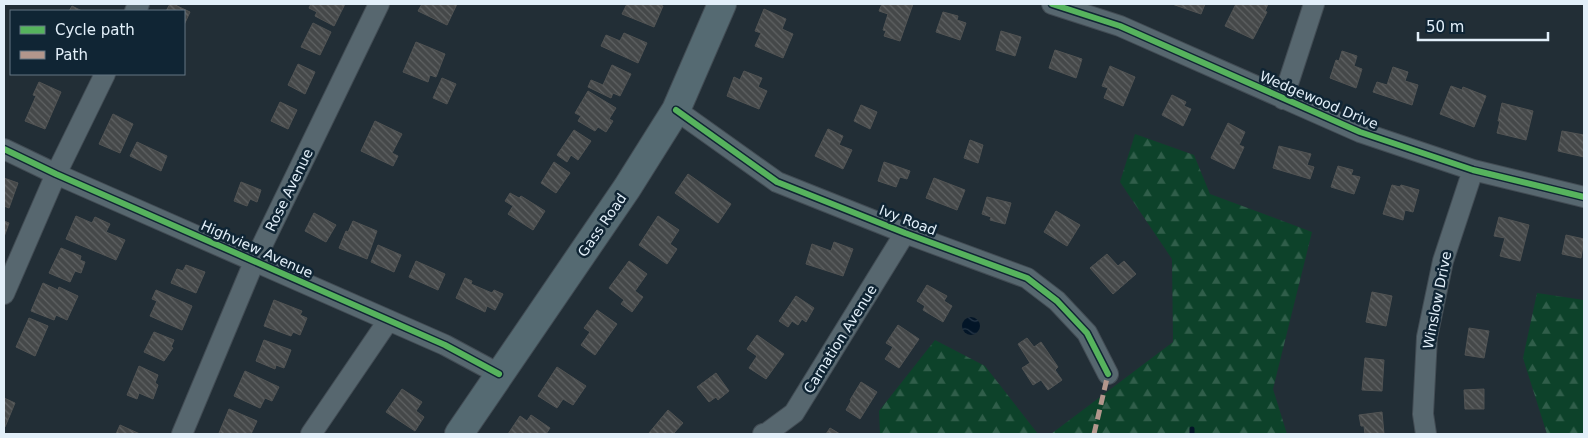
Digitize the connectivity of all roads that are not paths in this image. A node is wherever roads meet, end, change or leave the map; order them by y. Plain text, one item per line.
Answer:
1 (380, 4) edge
2 (722, 4) edge
3 (1052, 4) edge
4 (1314, 4) edge
5 (105, 75) edge
6 (1283, 99) junction
7 (676, 110) junction
8 (4, 149) edge
9 (1472, 170) junction
10 (56, 174) junction
11 (1584, 197) edge
12 (906, 233) junction
13 (254, 262) junction
14 (4, 294) edge
15 (388, 321) junction
16 (499, 374) junction
17 (1108, 374) dead end
18 (182, 434) edge
19 (311, 434) edge
20 (459, 434) edge
21 (762, 434) edge
22 (1426, 434) edge

1 - 13 street, Rose Avenue
2 - 7 street, Gass Road
3 - 6 street, Wedgewood Drive
4 - 6 street
5 - 10 street
6 - 9 street, Wedgewood Drive
7 - 12 street, Ivy Road
7 - 16 street, Gass Road
8 - 10 street, Highview Avenue
9 - 11 street, Wedgewood Drive
9 - 22 street, Winslow Drive
10 - 13 street, Highview Avenue
10 - 14 street
12 - 17 street, Ivy Road
12 - 21 street, Carnation Avenue
13 - 15 street, Highview Avenue
13 - 18 street, Rose Avenue
15 - 16 street, Highview Avenue
15 - 19 street
16 - 20 street, Gass Road

